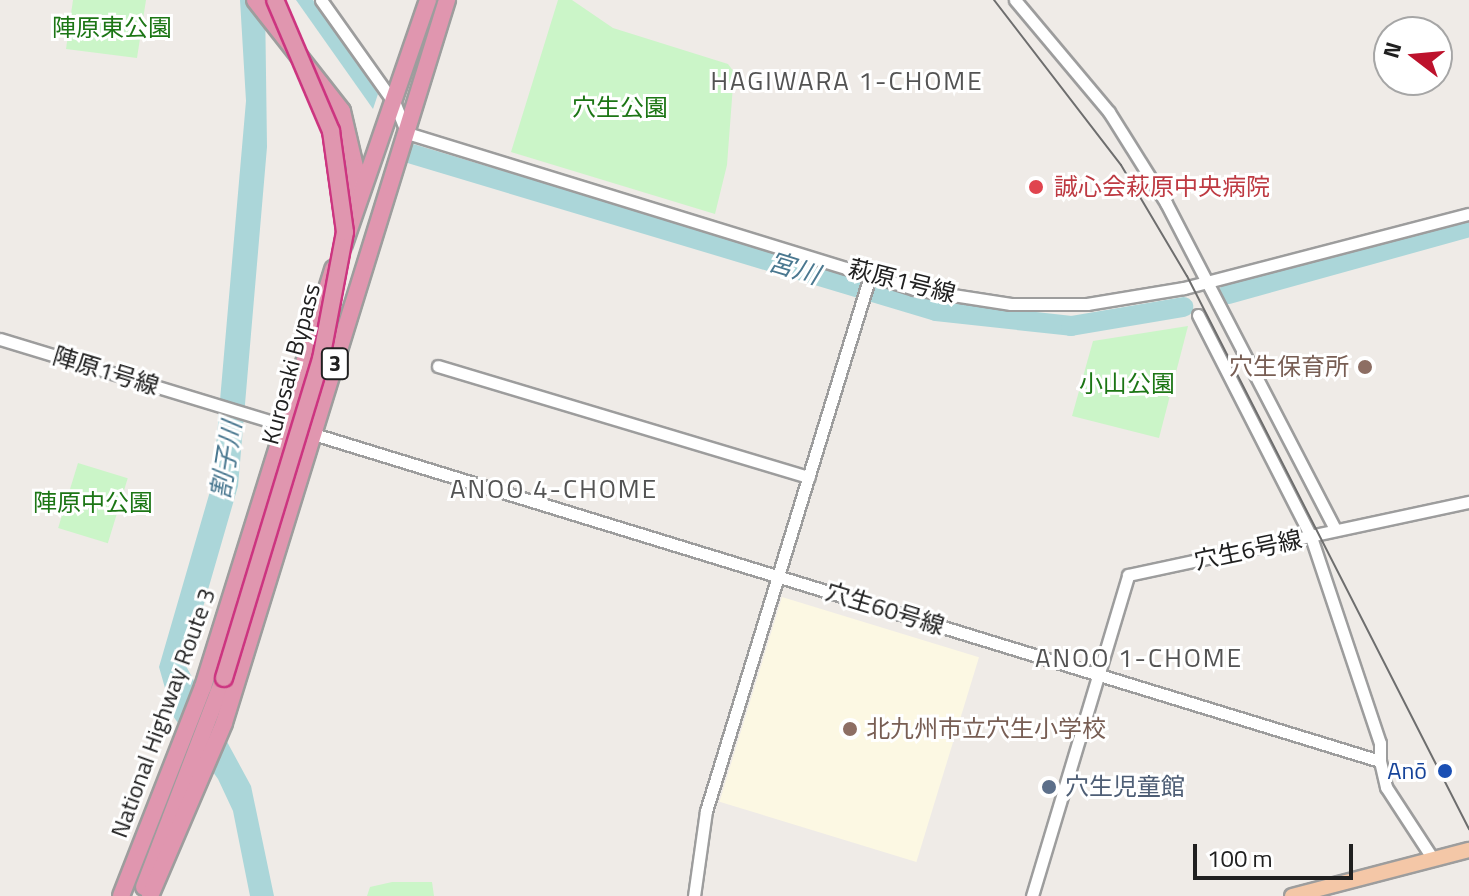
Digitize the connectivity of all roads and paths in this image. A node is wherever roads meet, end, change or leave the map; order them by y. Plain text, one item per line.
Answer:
1 (255, 0) edge
2 (275, 0) edge
3 (321, 0) edge
4 (428, 0) edge
5 (447, 0) edge
6 (1015, 0) edge
7 (311, 68) junction
8 (343, 91) dead end
9 (395, 104) junction
10 (407, 133) junction
11 (1469, 214) edge
12 (336, 262) junction
13 (869, 278) junction
14 (1208, 281) junction
15 (1198, 315) dead end
16 (0, 339) edge
17 (438, 366) dead end
18 (249, 414) joint
19 (282, 425) junction
20 (313, 434) junction
21 (809, 477) junction
22 (1469, 502) edge
23 (1335, 529) junction
24 (1311, 537) junction
25 (778, 577) junction
26 (1100, 675) junction
27 (216, 685) junction
28 (1380, 761) junction
29 (200, 763) junction
30 (1469, 850) edge
31 (1433, 859) junction
32 (121, 896) edge
33 (142, 896) edge
34 (150, 896) edge
35 (694, 896) edge
36 (1032, 896) edge
37 (1292, 896) edge

1 - 7 highway, 3
2 - 27 highway, Kurosaki Bypass / 3, bridge
3 - 9 street
4 - 9 highway, National Highway Route 3 / 3
5 - 10 highway, 3
6 - 14 street
7 - 8 highway, 3
7 - 12 highway, 3
9 - 10 street
9 - 12 highway, National Highway Route 3 / 3
10 - 13 street, 萩原1号線
10 - 20 highway, 3
11 - 14 street, 萩原1号線
12 - 19 highway, National Highway Route 3 / 3
13 - 14 street, 萩原1号線
13 - 21 street
14 - 23 street
15 - 24 street
16 - 18 street, 陣原1号線
17 - 21 street
18 - 19 street, 穴生60号線
19 - 20 street, 穴生60号線
19 - 27 highway, National Highway Route 3 / 3
20 - 25 street, 穴生60号線
20 - 29 highway, 3
21 - 25 street
22 - 23 street, 穴生6号線
23 - 24 street, 穴生6号線
24 - 26 street, 穴生6号線
24 - 28 street
25 - 26 street, 穴生60号線
25 - 35 street
26 - 28 street, 穴生60号線
26 - 36 street
27 - 29 highway, 3
27 - 32 highway, National Highway Route 3 / 3
28 - 31 street
29 - 33 highway, 3
29 - 34 highway, 3
30 - 31 main road
31 - 37 main road

